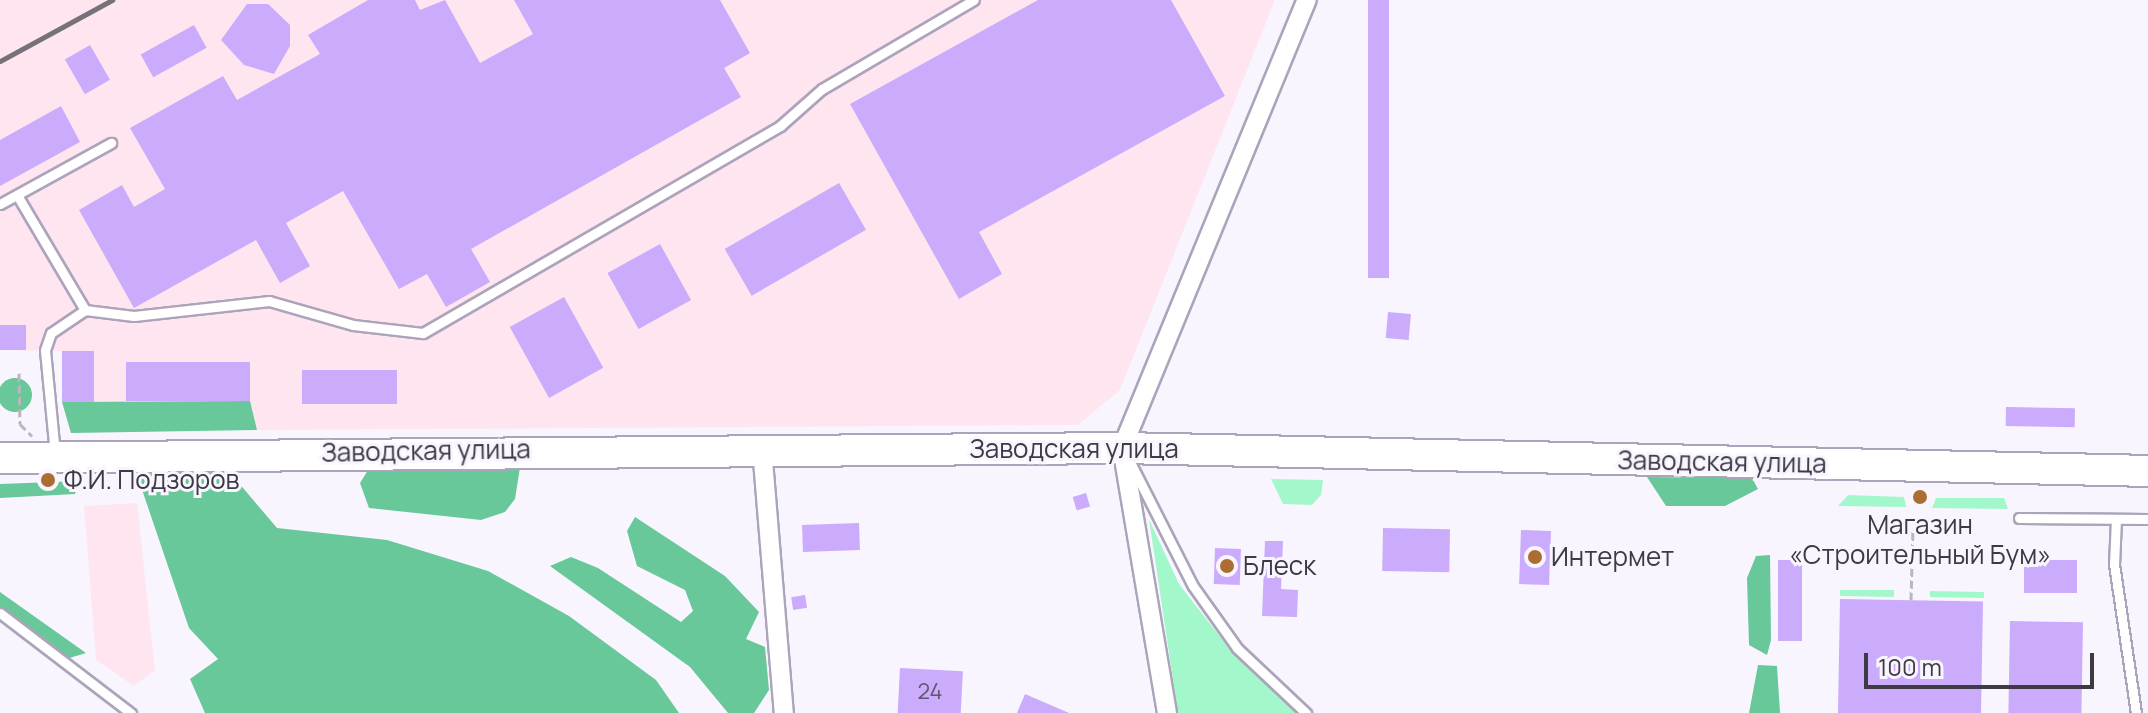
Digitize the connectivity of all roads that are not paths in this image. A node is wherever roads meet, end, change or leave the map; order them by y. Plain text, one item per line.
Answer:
1 (974, 0) edge
2 (1307, 0) edge
3 (111, 143) dead end
4 (17, 195) junction
5 (0, 204) edge
6 (85, 310) junction
7 (762, 448) junction
8 (1122, 448) junction
9 (43, 451) junction
10 (0, 458) edge
11 (2148, 471) edge
12 (2019, 518) dead end
13 (2116, 519) junction
14 (2148, 519) edge
15 (0, 613) edge
16 (131, 713) edge
17 (784, 713) edge
18 (1167, 713) edge
19 (1306, 713) edge
20 (2136, 713) edge

1 - 6 lane
2 - 8 street
3 - 4 lane
4 - 5 lane
4 - 6 lane
6 - 9 lane
7 - 8 main road, Заводская улица
7 - 9 main road, Заводская улица
7 - 17 street
8 - 11 main road, Заводская улица
8 - 18 street
8 - 19 lane
9 - 10 main road, Заводская улица
12 - 13 lane
13 - 14 lane
13 - 20 lane
15 - 16 lane

